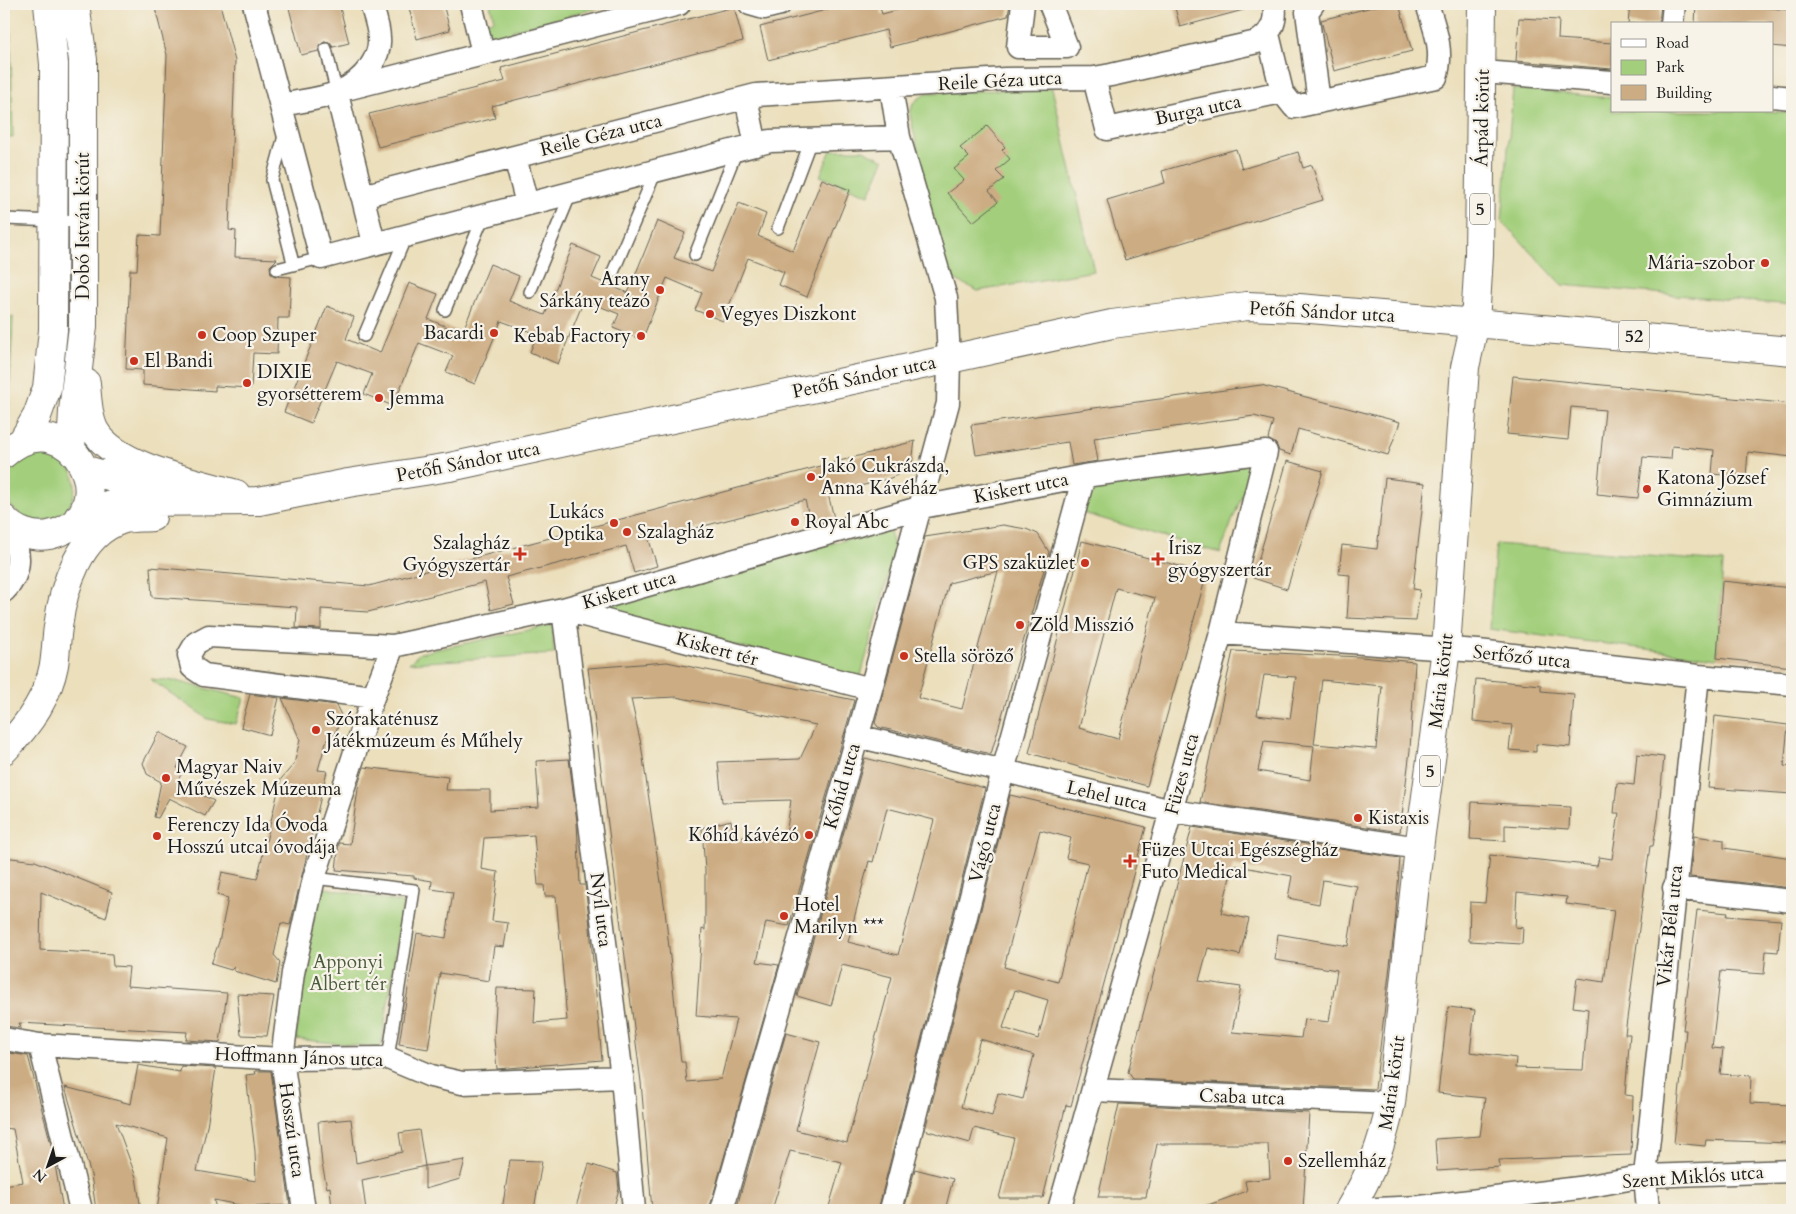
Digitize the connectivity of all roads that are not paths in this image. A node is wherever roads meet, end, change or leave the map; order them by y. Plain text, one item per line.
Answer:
1 (48, 4) edge
2 (75, 4) edge
3 (254, 4) edge
4 (371, 4) edge
5 (471, 4) edge
6 (679, 4) edge
7 (750, 4) edge
8 (780, 4) edge
9 (1023, 4) edge
10 (1050, 4) edge
11 (1274, 4) edge
12 (1313, 4) edge
13 (1427, 4) edge
14 (1482, 4) edge
15 (1674, 4) edge
16 (1672, 22) edge
17 (1260, 39) junction
18 (326, 49) dead end
19 (483, 53) junction
20 (1483, 72) junction
21 (1094, 78) junction
22 (1611, 82) edge
23 (891, 87) junction
24 (344, 91) junction
25 (1282, 92) junction
26 (1774, 96) edge
27 (746, 98) junction
28 (1792, 98) edge
29 (1319, 102) junction
30 (281, 106) junction
31 (287, 127) junction
32 (899, 137) junction
33 (811, 140) junction
34 (747, 147) junction
35 (515, 157) junction
36 (656, 171) junction
37 (572, 192) junction
38 (362, 196) junction
39 (527, 204) junction
40 (484, 215) junction
41 (4, 219) edge
42 (53, 221) junction
43 (84, 222) junction
44 (778, 228) dead end
45 (406, 235) junction
46 (374, 243) junction
47 (695, 255) dead end
48 (321, 258) junction
49 (292, 259) dead end
50 (277, 269) dead end
51 (613, 272) dead end
52 (530, 292) dead end
53 (445, 310) dead end
54 (1475, 323) junction
55 (83, 326) junction
56 (364, 336) dead end
57 (1792, 351) edge
58 (950, 359) junction
59 (14, 447) edge
60 (1266, 452) joint
61 (79, 459) junction
62 (1084, 476) junction
63 (259, 501) junction
64 (922, 507) junction
65 (6, 521) edge
66 (73, 522) junction
67 (4, 591) edge
68 (563, 609) junction
69 (58, 626) junction
70 (1221, 632) junction
71 (393, 646) junction
72 (1446, 650) junction
73 (1698, 676) junction
74 (1792, 684) edge
75 (871, 689) junction
76 (373, 697) junction
77 (857, 736) junction
78 (4, 750) edge
79 (1003, 771) junction
80 (1172, 811) junction
81 (1419, 848) junction
82 (314, 878) junction
83 (1674, 888) junction
84 (1792, 901) edge
85 (4, 1039) edge
86 (40, 1045) junction
87 (388, 1058) junction
88 (282, 1059) junction
89 (622, 1077) junction
90 (1093, 1090) junction
91 (1391, 1103) junction
92 (1792, 1171) edge
93 (1645, 1176) junction
94 (81, 1210) edge
95 (304, 1210) edge
96 (634, 1210) edge
97 (722, 1210) edge
98 (891, 1210) edge
99 (1059, 1210) edge
100 (1349, 1210) edge
101 (1355, 1210) edge
102 (1648, 1210) edge

1 - 42 street, Dobó István körút
2 - 43 street, Dobó István körút
3 - 30 street
4 - 24 street
5 - 19 street
6 - 19 street
7 - 8 street
9 - 10 street
11 - 17 street
12 - 29 street
13 - 29 street
14 - 20 street, Árpád körút / 5
15 - 16 street
17 - 21 street, Reile Géza utca
17 - 25 street
18 - 24 lane
19 - 24 street
20 - 22 street
20 - 54 street, Árpád körút / 5
21 - 23 street, Reile Géza utca
21 - 25 street, Burga utca
23 - 27 street, Reile Géza utca
23 - 32 street, Kőhíd utca
24 - 30 street
24 - 38 street
25 - 29 street
26 - 28 street
27 - 34 street
27 - 35 street, Reile Géza utca
30 - 31 street
31 - 48 street
31 - 49 lane
32 - 33 street
32 - 58 street, Kőhíd utca
33 - 34 street
33 - 44 lane
34 - 36 street
34 - 47 lane
35 - 38 street, Reile Géza utca
35 - 39 street, Reile Géza utca
36 - 37 street
36 - 51 lane
37 - 39 street
37 - 52 lane
38 - 46 street
39 - 40 street
40 - 45 street
40 - 53 lane
41 - 42 lane
42 - 43 lane
42 - 59 street, Dobó István körút
43 - 55 street, Dobó István körút
45 - 46 street
45 - 56 lane
46 - 48 street
48 - 50 lane
54 - 57 street, 52
54 - 58 street, Petőfi Sándor utca
54 - 72 street, Mária körút / 5
55 - 61 street, Dobó István körút
55 - 63 street
58 - 63 street, Petőfi Sándor utca
58 - 64 street, Kőhíd utca
59 - 61 street, Petőfi Sándor utca
60 - 62 street, Kiskert utca
60 - 70 street, Füzes utca
61 - 63 street, Petőfi Sándor utca
61 - 66 street, Dobó István körút
62 - 64 street, Kiskert utca
62 - 79 street, Vágó utca
63 - 66 street, Petőfi Sándor utca
63 - 69 street
64 - 68 street, Kiskert utca
64 - 75 street, Kőhíd utca
65 - 66 street, Petőfi Sándor utca
65 - 67 street
66 - 69 street, Dobó István körút
68 - 71 street, Kiskert utca
68 - 75 street, Kiskert tér
68 - 89 street, Nyíl utca
69 - 78 street
70 - 72 street, Serfőző utca
70 - 80 street, Füzes utca
71 - 76 street, Hosszú utca
71 - 76 street, Kiskert utca
72 - 73 street, Serfőző utca
72 - 81 street, Mária körút / 5
73 - 74 street, Serfőző utca
73 - 83 street, Vikár Béla utca
75 - 77 street, Kőhíd utca
76 - 82 street, Hosszú utca
77 - 79 street, Lehel utca
77 - 97 street, Kőhíd utca
79 - 80 street, Lehel utca
79 - 98 street, Vágó utca
80 - 81 street, Lehel utca
80 - 90 street, Füzes utca
81 - 91 street, Mária körút / 5
82 - 87 lane
82 - 88 street, Hosszú utca
83 - 84 street
83 - 93 street, Vikár Béla utca
85 - 86 street, Hoffmann János utca
86 - 88 street, Hoffmann János utca
86 - 94 street
87 - 88 street, Hoffmann János utca
87 - 89 street, Hoffmann János utca
88 - 95 street, Hosszú utca
89 - 96 street, Nyíl utca
90 - 91 street, Csaba utca
90 - 99 street, Füzes utca
91 - 100 street, Mária körút / 5
92 - 93 street, Szent Miklós utca
93 - 101 street, Szent Miklós utca
93 - 102 street, Vikár Béla utca

